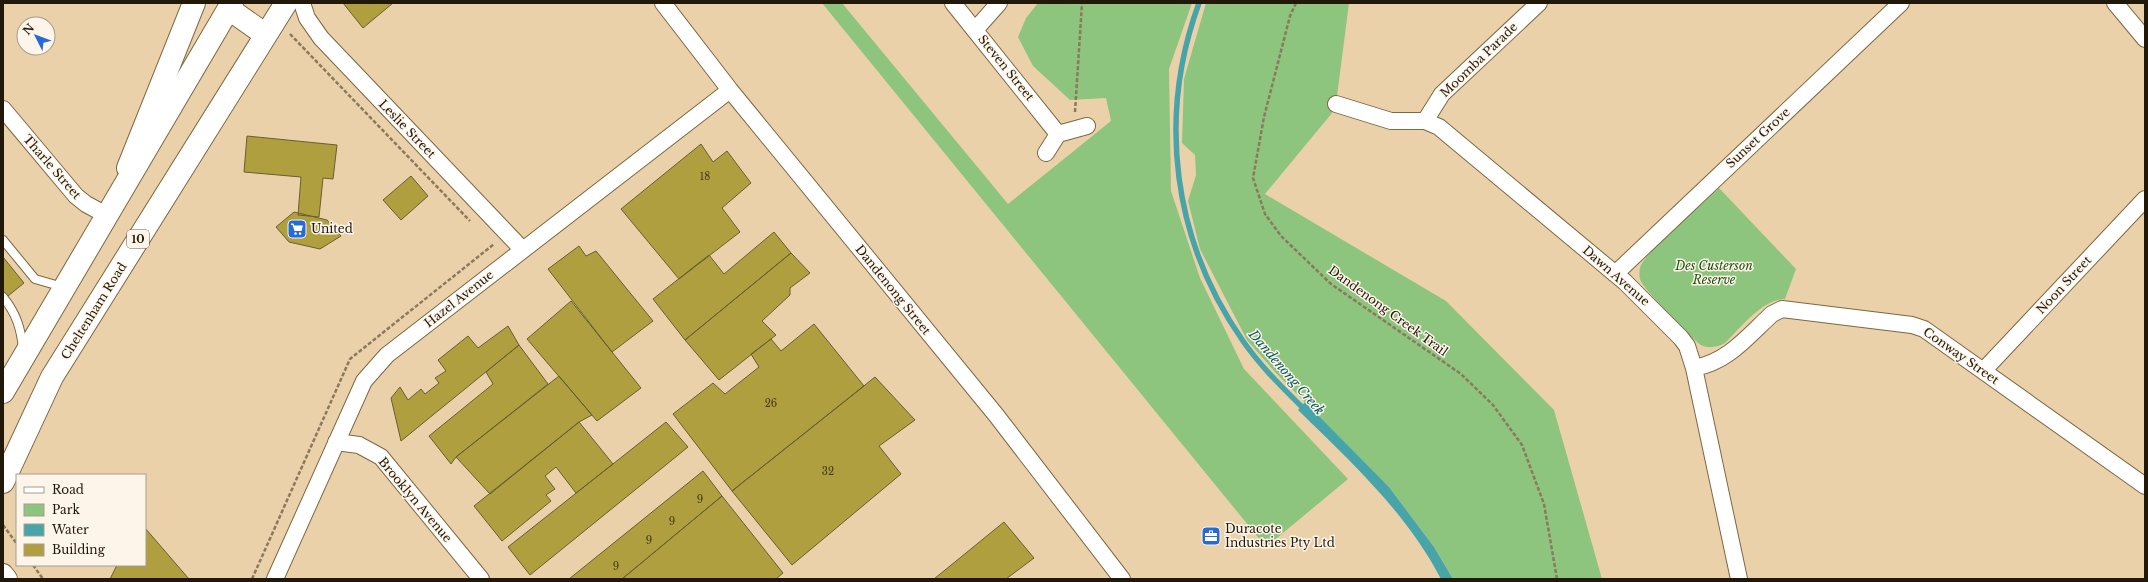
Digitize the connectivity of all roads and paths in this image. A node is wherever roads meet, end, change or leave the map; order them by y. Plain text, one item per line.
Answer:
1 (194, 3) edge
2 (302, 3) edge
3 (663, 3) edge
4 (953, 3) edge
5 (999, 3) edge
6 (1082, 3) edge
7 (1296, 3) edge
8 (1539, 3) edge
9 (1901, 3) edge
10 (2115, 3) edge
11 (233, 4) edge
12 (282, 9) edge
13 (975, 30) junction
14 (266, 35) junction
15 (2145, 40) edge
16 (730, 90) junction
17 (1336, 104) dead end
18 (3, 109) edge
19 (1425, 121) junction
20 (1081, 128) joint
21 (1058, 134) junction
22 (1046, 153) dead end
23 (2145, 199) edge
24 (109, 214) junction
25 (472, 223) dead end
26 (3, 240) edge
27 (488, 240) dead end
28 (522, 249) junction
29 (507, 260) junction
30 (1615, 274) junction
31 (65, 288) junction
32 (3, 297) edge
33 (24, 357) junction
34 (1694, 368) junction
35 (1983, 371) junction
36 (3, 392) edge
37 (336, 442) junction
38 (3, 482) edge
39 (2145, 486) edge
40 (3, 525) edge
41 (16, 543) edge
42 (34, 566) edge
43 (3, 574) edge
44 (7, 579) edge
45 (43, 579) edge
46 (275, 579) edge
47 (481, 579) edge
48 (1122, 579) edge
49 (1557, 579) edge
50 (1739, 579) edge

1 - 24 main road
2 - 28 street, Leslie Street
3 - 16 street, Dandenong Street
4 - 13 street, Steven Street
5 - 13 street
6 - 20 path
7 - 49 path, Dandenong Creek Trail
8 - 19 street, Moomba Parade
9 - 30 street, Sunset Grove
10 - 15 street
11 - 14 main road
11 - 24 main road
12 - 14 main road, Cheltenham Road / 10
12 - 25 path
13 - 21 street, Steven Street
14 - 38 main road, Cheltenham Road / 10
16 - 28 street, Hazel Avenue
16 - 48 street, Dandenong Street
17 - 19 street, Dawn Avenue
18 - 24 street, Tharle Street
19 - 30 street, Dawn Avenue
20 - 21 street
21 - 22 street
23 - 35 street, Noon Street
24 - 31 main road
26 - 31 lane
27 - 29 path
28 - 29 street, Hazel Avenue
29 - 37 street, Hazel Avenue
30 - 34 street, Dawn Avenue
31 - 33 main road
32 - 33 lane
33 - 36 main road
34 - 35 street, Conway Street
34 - 50 street, Dawn Avenue
35 - 39 street, Conway Street
37 - 46 street, Hazel Avenue
37 - 47 street, Brooklyn Avenue
40 - 41 path
42 - 45 path
43 - 44 street

